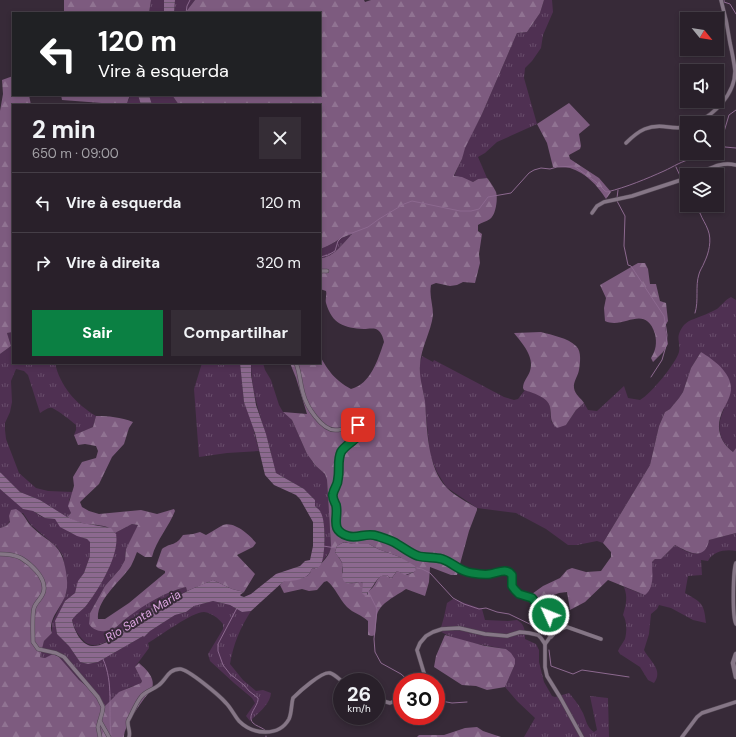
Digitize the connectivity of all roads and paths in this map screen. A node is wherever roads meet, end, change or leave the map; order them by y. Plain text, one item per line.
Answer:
1 (721, 0) edge
2 (708, 116) edge
3 (680, 128) edge
4 (626, 143) dead end
5 (736, 165) edge
6 (711, 168) edge
7 (680, 180) edge
8 (592, 213) dead end
9 (321, 271) edge
10 (327, 271) dead end
11 (296, 364) edge
12 (0, 554) edge
13 (736, 563) edge
14 (736, 624) edge
15 (550, 638) junction
16 (601, 639) dead end
17 (545, 644) junction
18 (736, 654) edge
19 (424, 673) edge
20 (333, 676) edge
21 (736, 677) edge
22 (736, 702) edge
23 (100, 721) junction
24 (100, 737) edge
25 (109, 737) edge
26 (128, 737) edge
27 (582, 737) edge
28 (682, 737) edge

1 - 2 street
3 - 4 street
5 - 6 street
7 - 8 street
9 - 10 street
11 - 15 street
12 - 23 street
13 - 14 street
15 - 16 street
15 - 17 street
17 - 19 street
17 - 27 street
18 - 21 street
20 - 26 street
22 - 28 street
23 - 24 street
23 - 25 street

